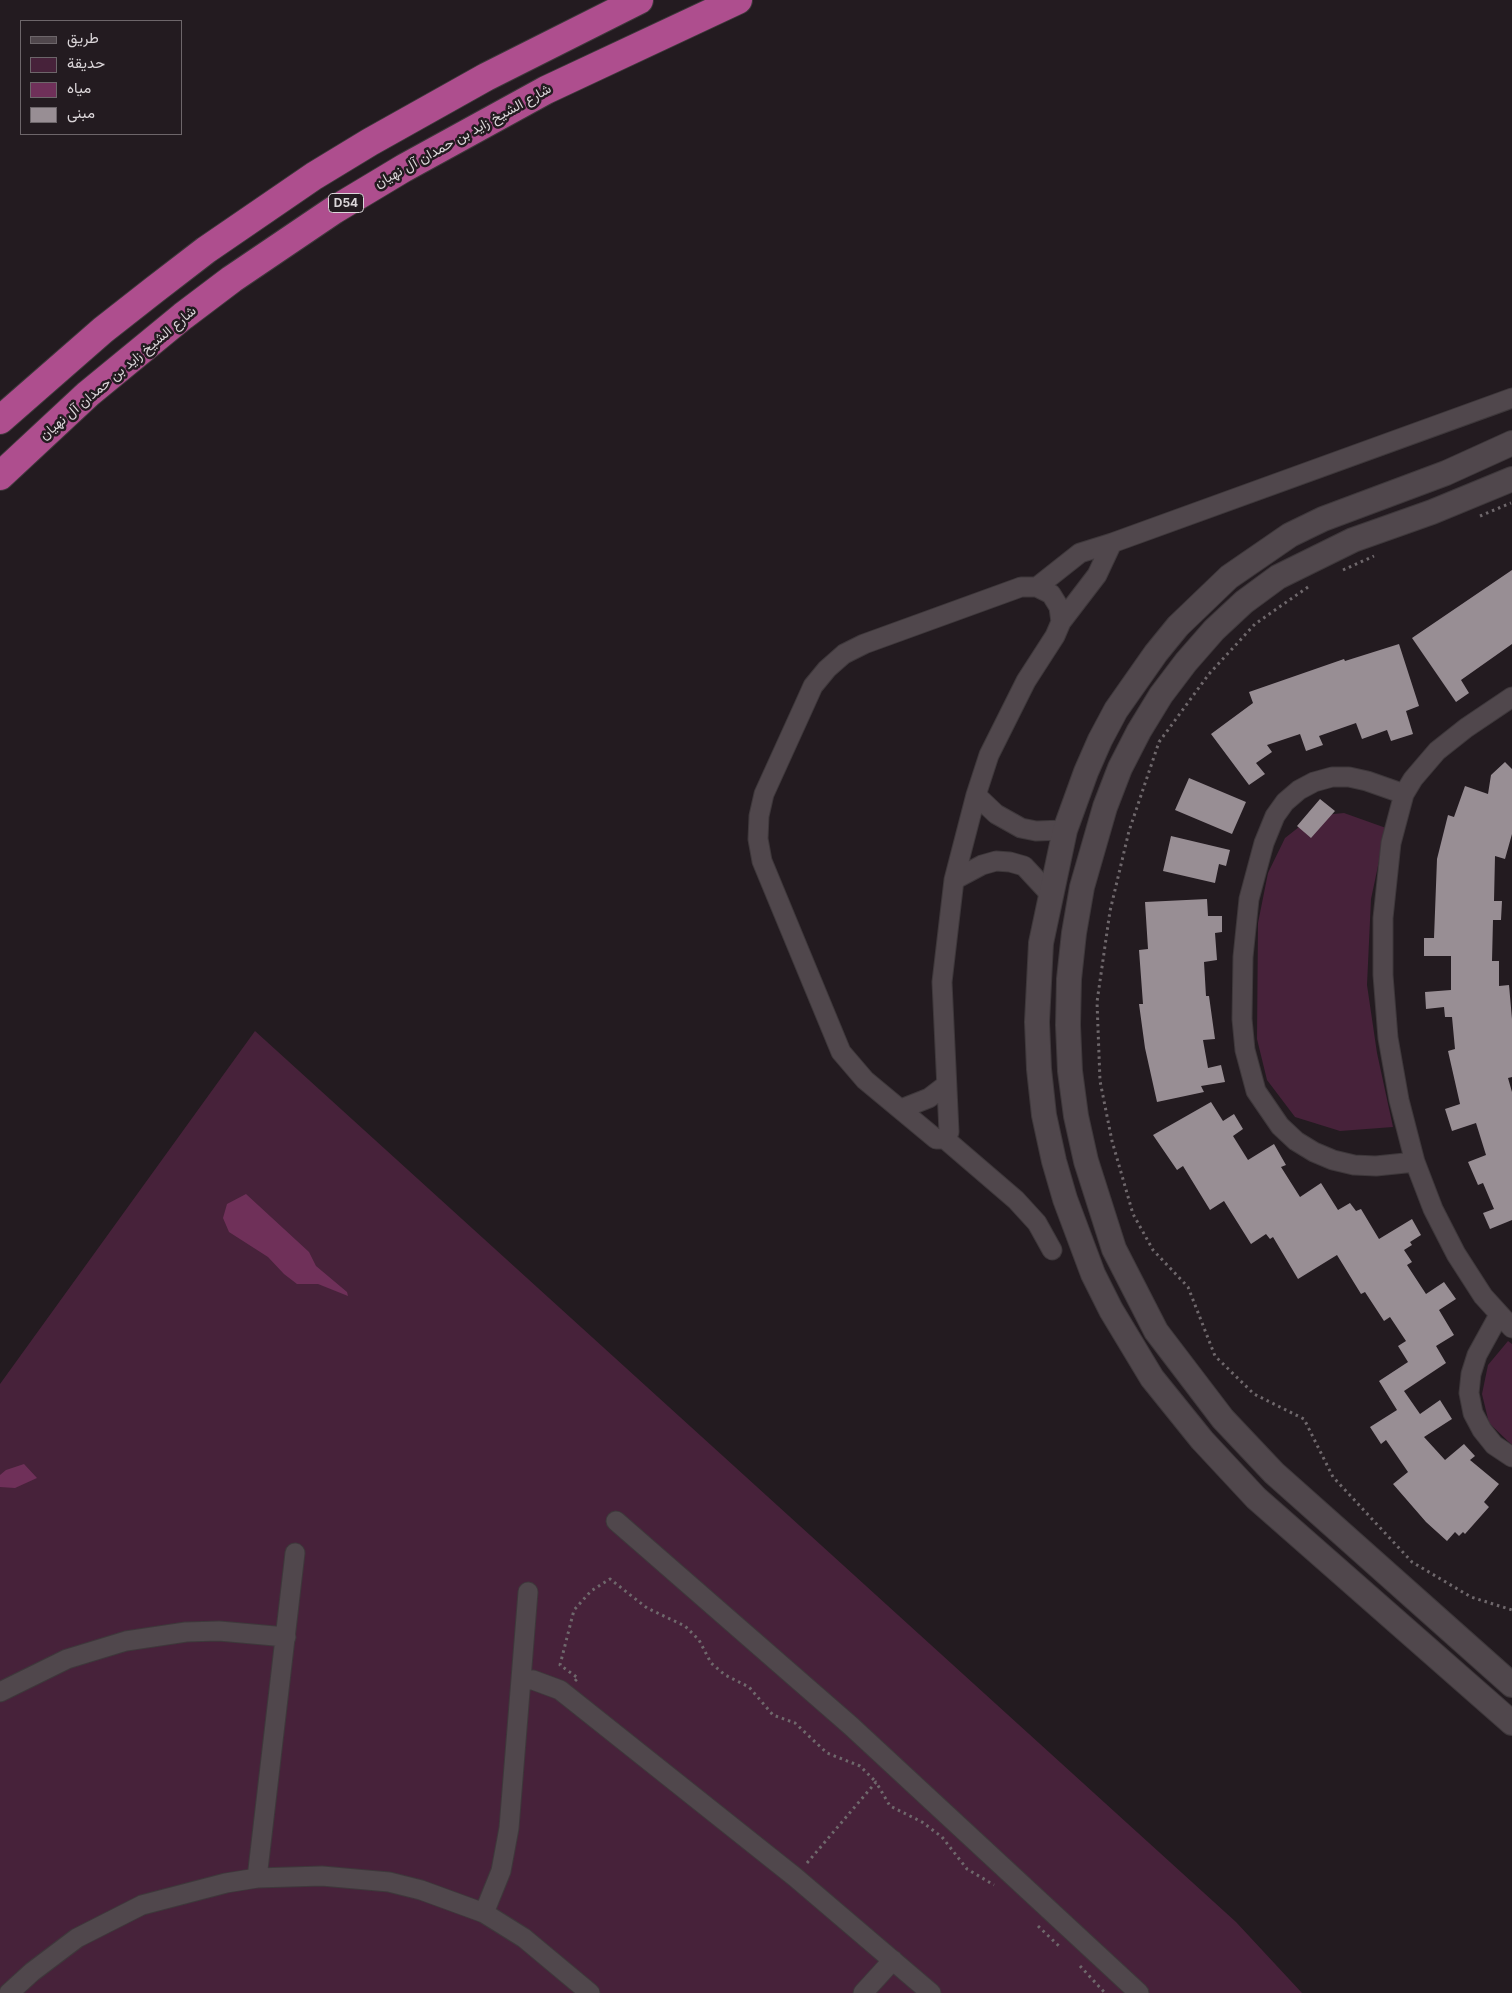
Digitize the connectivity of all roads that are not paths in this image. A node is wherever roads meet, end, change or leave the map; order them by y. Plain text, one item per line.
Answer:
1 (639, 0) edge
2 (738, 0) edge
3 (1512, 398) edge
4 (0, 420) edge
5 (1512, 443) edge
6 (0, 476) edge
7 (1512, 479) edge
8 (1112, 543) junction
9 (1037, 587) junction
10 (1061, 622) junction
11 (1512, 697) edge
12 (976, 794) junction
13 (1404, 794) junction
14 (1065, 830) junction
15 (954, 880) junction
16 (1050, 894) junction
17 (946, 1085) junction
18 (901, 1109) junction
19 (945, 1139) junction
20 (1415, 1162) junction
21 (1052, 1250) dead end
22 (1506, 1322) edge
23 (1512, 1457) edge
24 (616, 1520) dead end
25 (295, 1553) dead end
26 (528, 1592) dead end
27 (286, 1637) junction
28 (521, 1679) junction
29 (1512, 1684) edge
30 (0, 1692) edge
31 (1512, 1723) edge
32 (258, 1878) junction
33 (484, 1913) junction
34 (893, 1960) junction
35 (9, 1993) edge
36 (590, 1993) edge
37 (863, 1993) edge
38 (931, 1993) edge
39 (1139, 1993) edge

1 - 4 highway
2 - 6 highway, شارع الشيخ زايد بن حمدان آل نهيان / D54
3 - 8 street
5 - 14 street
7 - 29 street
8 - 9 street
8 - 10 street
9 - 10 street
9 - 18 street
10 - 12 street
11 - 13 street
12 - 14 street
12 - 15 street
13 - 20 street
13 - 20 street
14 - 16 street
15 - 16 street
15 - 17 street
16 - 31 street
17 - 18 street
17 - 19 street
18 - 19 street
19 - 21 street
20 - 22 street
22 - 23 street
24 - 39 street
25 - 27 street
26 - 28 street
27 - 30 street
27 - 32 street
28 - 33 street
28 - 34 street
32 - 33 street
32 - 35 street
33 - 36 street
34 - 37 street
34 - 38 street

